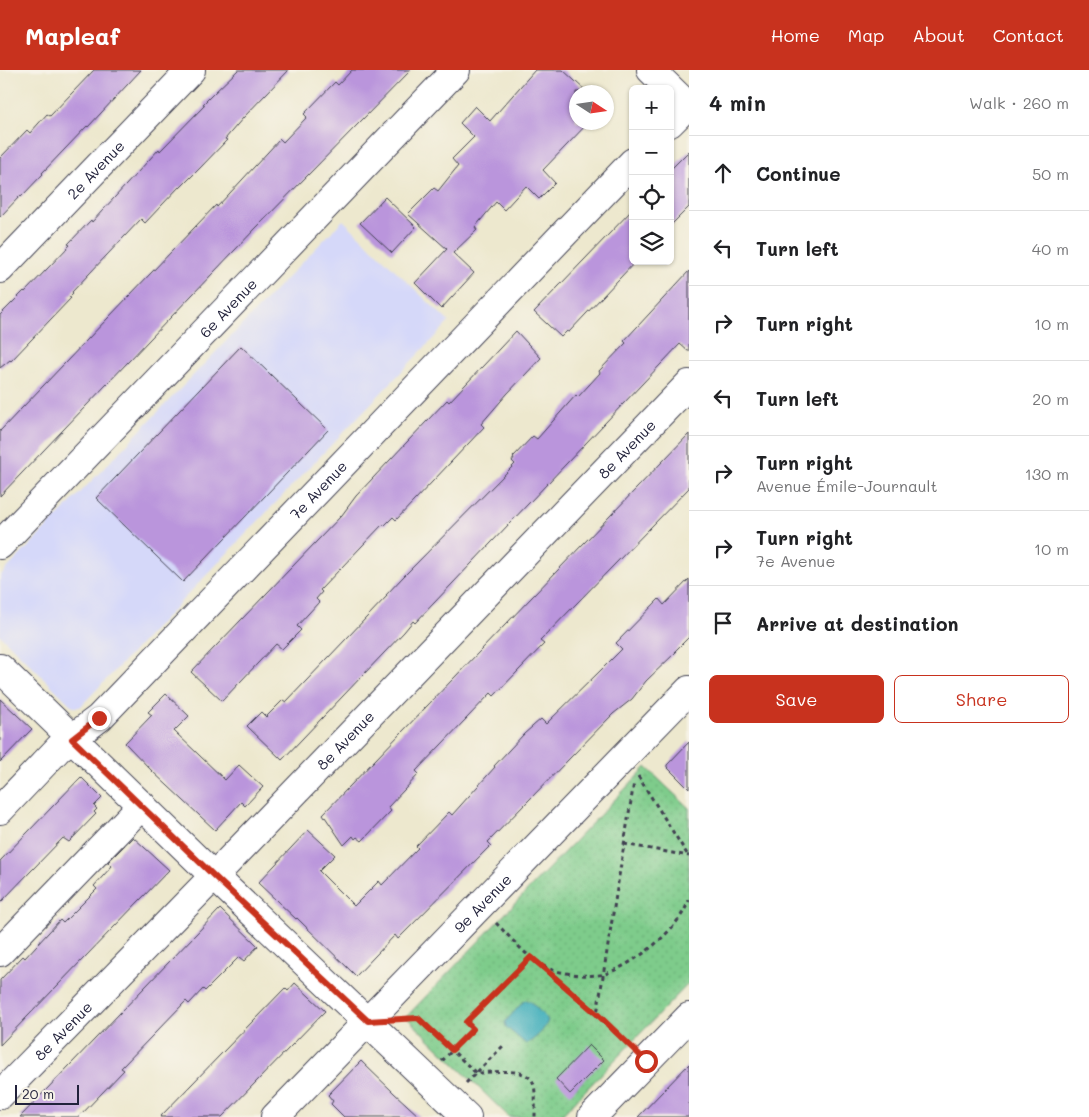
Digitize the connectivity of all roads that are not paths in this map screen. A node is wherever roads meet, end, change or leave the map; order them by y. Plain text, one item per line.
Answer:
1 (190, 70) edge
2 (456, 70) edge
3 (651, 70) edge
4 (684, 110) edge
5 (629, 166) edge
6 (0, 269) edge
7 (689, 384) edge
8 (0, 545) edge
9 (0, 668) edge
10 (689, 690) edge
11 (72, 739) junction
12 (142, 805) junction
13 (0, 810) edge
14 (214, 876) junction
15 (0, 952) edge
16 (689, 1017) edge
17 (368, 1021) junction
18 (0, 1095) edge
19 (275, 1117) edge
20 (468, 1117) edge
21 (592, 1117) edge

1 - 6 street, 2e Avenue
2 - 8 street, 6e Avenue
3 - 4 street
5 - 11 street, 7e Avenue
7 - 14 street, 8e Avenue
9 - 11 street
10 - 17 street, 9e Avenue
11 - 12 street
11 - 13 street, 7e Avenue
12 - 14 street
12 - 15 street
14 - 17 street
14 - 18 street, 8e Avenue
16 - 21 street
17 - 19 street, 9e Avenue
17 - 20 street

